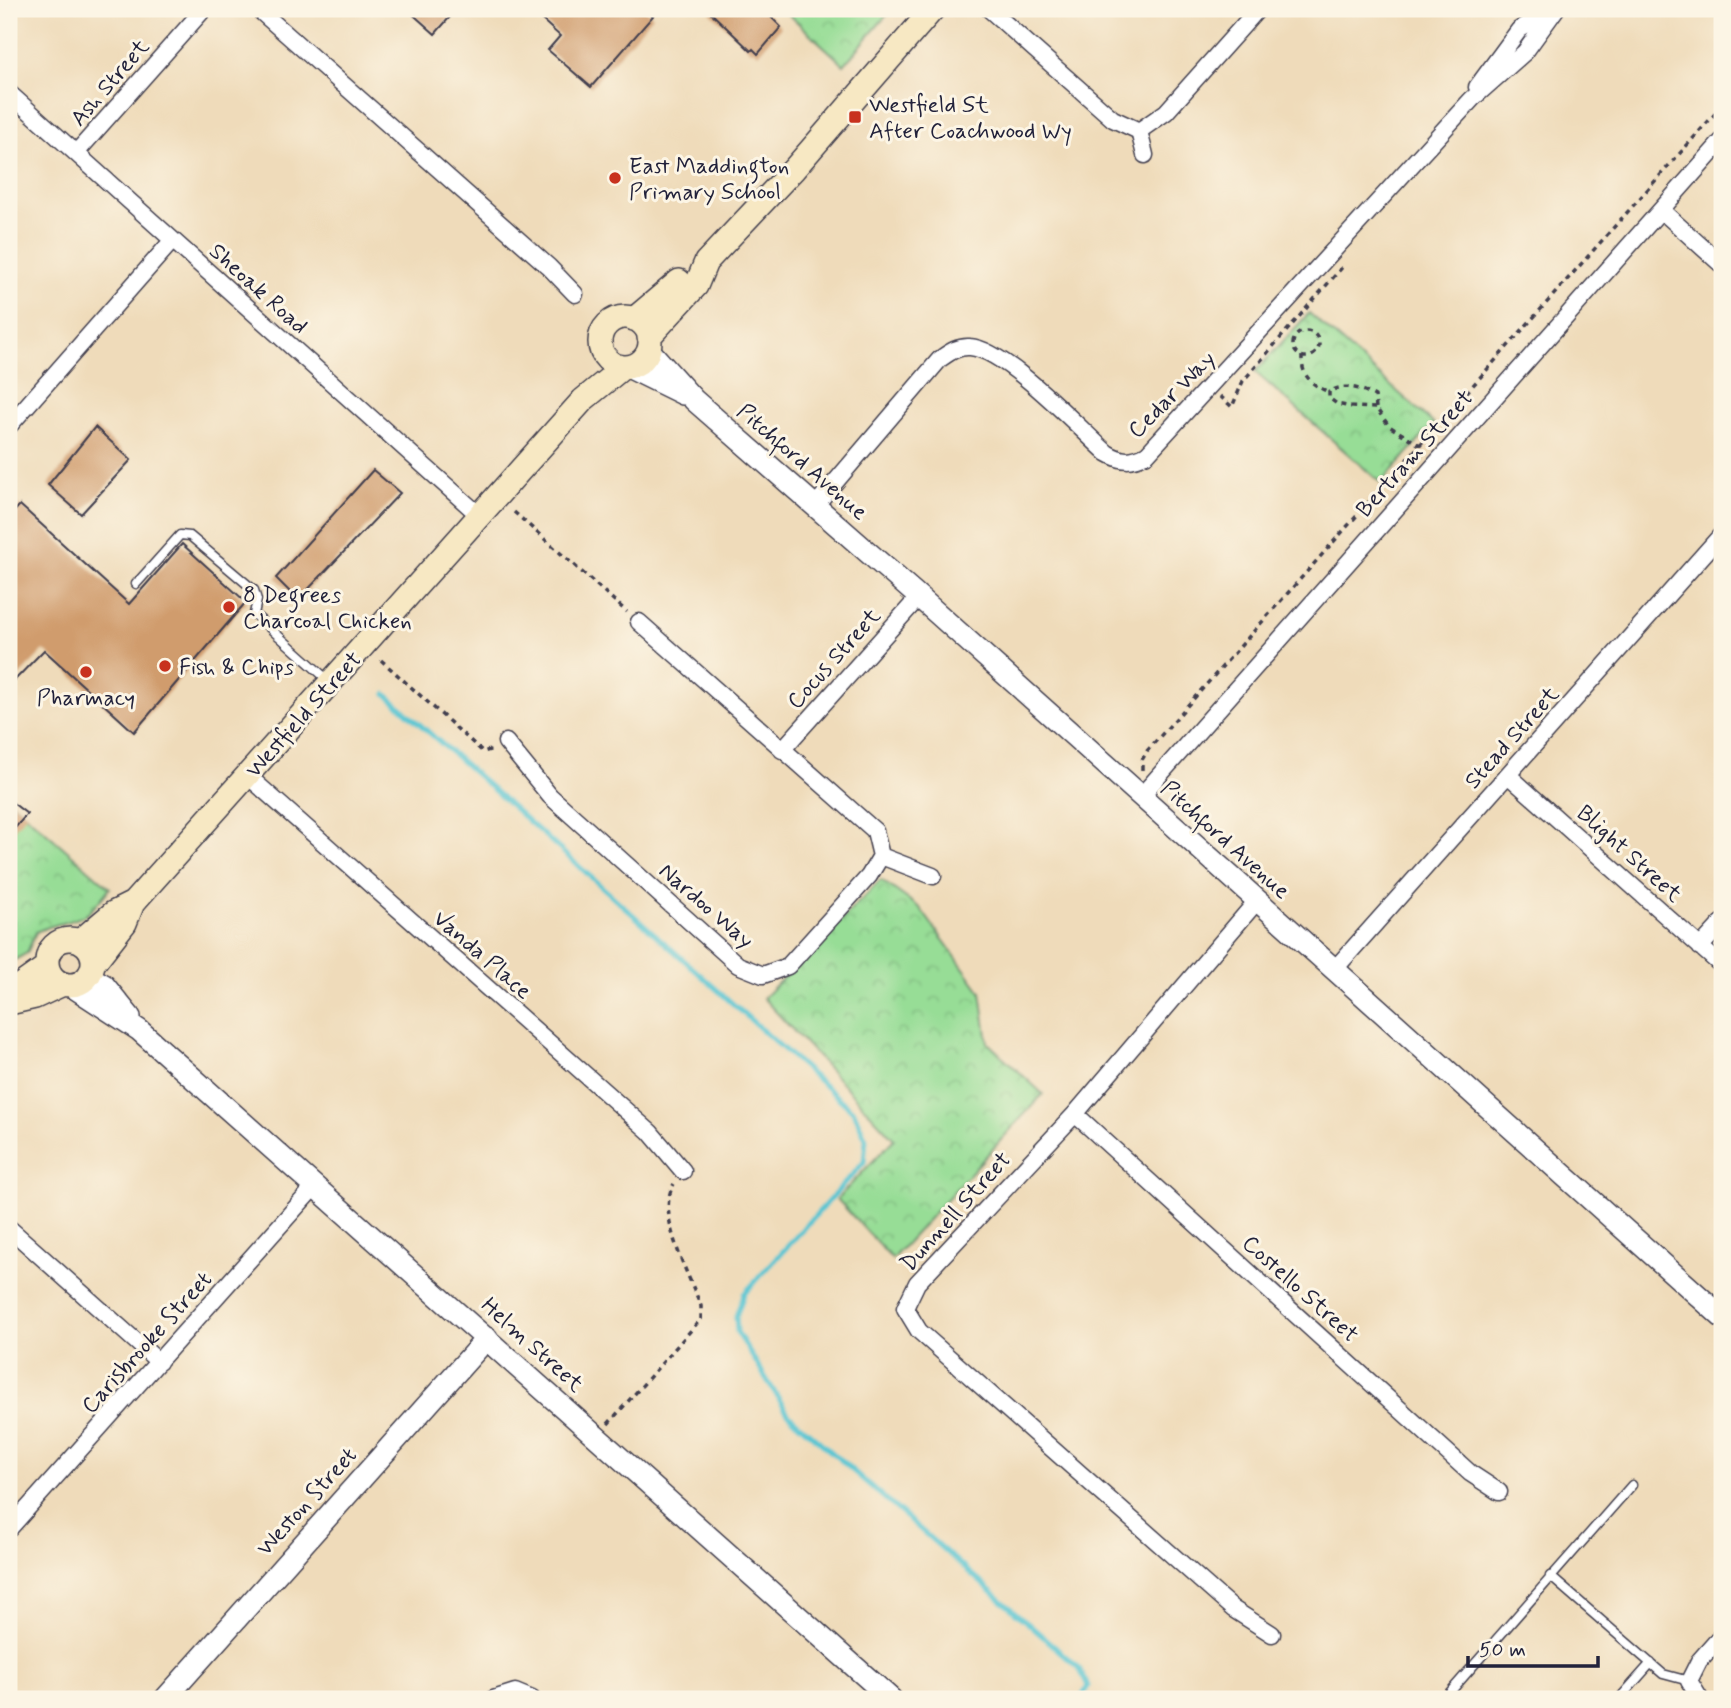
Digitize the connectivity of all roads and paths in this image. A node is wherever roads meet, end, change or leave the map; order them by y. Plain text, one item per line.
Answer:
1 (204, 9) edge
2 (258, 9) edge
3 (933, 9) edge
4 (989, 9) edge
5 (1258, 9) edge
6 (1554, 9) edge
7 (9, 93) edge
8 (1472, 99) junction
9 (1722, 106) edge
10 (1139, 131) junction
11 (1722, 141) edge
12 (76, 153) junction
13 (1145, 155) dead end
14 (1661, 209) junction
15 (172, 241) junction
16 (706, 262) junction
17 (1722, 265) edge
18 (576, 295) dead end
19 (634, 319) junction
20 (1284, 336) dead end
21 (1294, 340) junction
22 (649, 344) junction
23 (600, 349) junction
24 (1302, 356) junction
25 (625, 368) junction
26 (1329, 391) junction
27 (583, 400) junction
28 (694, 400) junction
29 (1376, 408) junction
30 (9, 426) edge
31 (1420, 445) junction
32 (814, 507) junction
33 (514, 512) dead end
34 (480, 516) junction
35 (1722, 534) edge
36 (136, 584) dead end
37 (919, 597) junction
38 (639, 622) joint
39 (381, 660) dead end
40 (331, 683) junction
41 (506, 742) dead end
42 (782, 750) junction
43 (487, 752) dead end
44 (1508, 775) junction
45 (248, 776) junction
46 (1147, 789) junction
47 (881, 856) junction
48 (933, 876) dead end
49 (1256, 902) junction
50 (133, 903) junction
51 (1722, 923) edge
52 (80, 941) junction
53 (1700, 947) junction
54 (47, 966) junction
55 (1722, 966) edge
56 (1333, 971) junction
57 (79, 977) junction
58 (9, 993) edge
59 (9, 1003) edge
60 (1075, 1114) junction
61 (683, 1171) joint
62 (316, 1185) junction
63 (9, 1228) edge
64 (1722, 1317) edge
65 (487, 1338) junction
66 (159, 1362) junction
67 (597, 1436) junction
68 (1632, 1485) dead end
69 (1499, 1492) dead end
70 (9, 1529) edge
71 (1550, 1576) junction
72 (1272, 1634) dead end
73 (1722, 1635) edge
74 (1651, 1663) junction
75 (1689, 1681) junction
76 (165, 1699) edge
77 (493, 1699) edge
78 (533, 1699) edge
79 (891, 1699) edge
80 (1444, 1699) edge
81 (1619, 1699) edge
82 (1700, 1699) edge

1 - 12 street, Ash Street
2 - 18 street
3 - 16 main road
4 - 10 street
5 - 10 street
6 - 8 street, Cedar Way
6 - 8 street, Cedar Way
7 - 12 street, Sheoak Road
8 - 32 street, Cedar Way
9 - 31 path
10 - 13 street
11 - 14 street, Bertram Street
12 - 15 street, Sheoak Road
14 - 17 street
14 - 46 street, Bertram Street
15 - 30 street
15 - 34 street, Sheoak Road
16 - 19 main road
16 - 22 main road
19 - 22 main road
19 - 23 main road
20 - 21 path
21 - 24 path
21 - 24 path
22 - 25 main road
22 - 28 street, Pitchford Avenue
23 - 25 main road
23 - 27 main road, Westfield Street
24 - 26 path
25 - 27 main road, Westfield Street
25 - 28 street, Pitchford Avenue
26 - 29 path
26 - 29 path
27 - 34 main road, Westfield Street
28 - 32 street, Pitchford Avenue
29 - 31 path
31 - 46 path
32 - 37 street, Pitchford Avenue
33 - 38 path
34 - 40 main road, Westfield Street
35 - 44 street, Stead Street
36 - 40 lane
37 - 42 street, Cocus Street
37 - 46 street, Pitchford Avenue
38 - 42 street
39 - 43 path
40 - 45 main road, Westfield Street
41 - 47 street, Nardoo Way
42 - 47 street
44 - 53 street, Blight Street
44 - 56 street, Stead Street
45 - 50 main road, Westfield Street
45 - 61 street, Vanda Place
46 - 49 street, Pitchford Avenue
47 - 48 street
49 - 56 street, Pitchford Avenue
49 - 60 street, Dunnell Street
50 - 52 main road, Westfield Street
50 - 57 main road, Westfield Street
51 - 53 street
52 - 54 main road
52 - 57 main road
53 - 55 street, Blight Street
54 - 57 main road
54 - 58 main road
56 - 64 street, Pitchford Avenue
57 - 59 main road, Westfield Street
57 - 62 street, Helm Street
60 - 69 street, Costello Street
60 - 72 street, Dunnell Street
61 - 67 path
62 - 65 street, Helm Street
62 - 66 street, Carisbrooke Street
63 - 66 street
65 - 67 street, Helm Street
65 - 76 street, Weston Street
66 - 70 street, Carisbrooke Street
67 - 79 street, Helm Street
68 - 71 lane
71 - 74 lane
71 - 80 lane
73 - 75 street
74 - 75 lane
74 - 81 lane
75 - 82 street
77 - 78 street

